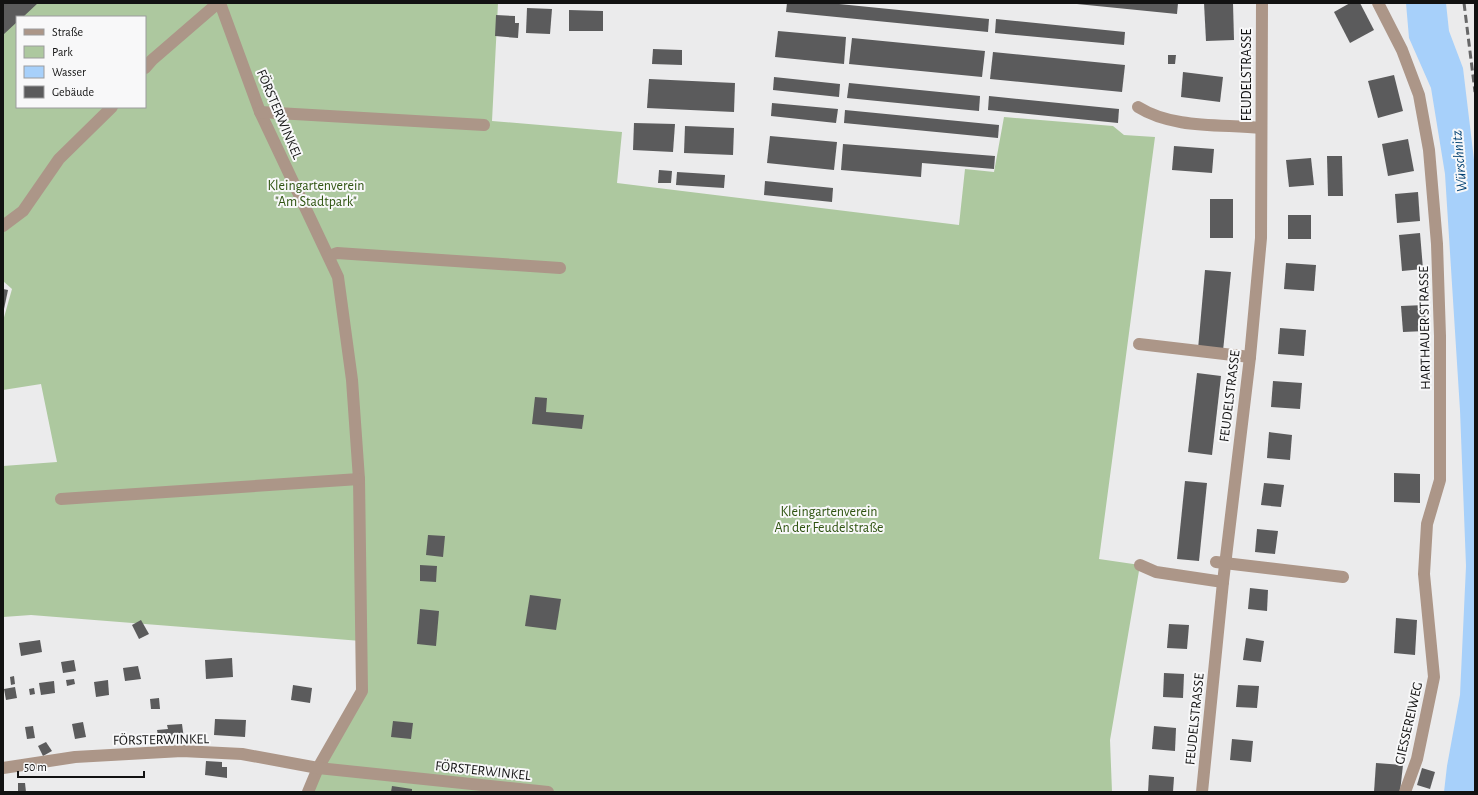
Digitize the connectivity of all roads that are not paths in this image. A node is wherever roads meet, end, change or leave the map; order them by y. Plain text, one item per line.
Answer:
1 (219, 3) edge
2 (1262, 3) edge
3 (1378, 3) edge
4 (146, 67) edge
5 (1138, 107) dead end
6 (111, 108) edge
7 (260, 112) junction
8 (484, 125) dead end
9 (1261, 128) junction
10 (3, 226) edge
11 (329, 256) junction
12 (560, 268) dead end
13 (1139, 344) dead end
14 (1250, 356) junction
15 (360, 479) junction
16 (61, 499) dead end
17 (1220, 563) junction
18 (1140, 565) dead end
19 (1343, 577) dead end
20 (1223, 582) junction
21 (1434, 660) joint
22 (3, 768) edge
23 (318, 768) junction
24 (308, 792) edge
25 (548, 792) edge
26 (1202, 792) edge
27 (1405, 792) edge

1 - 4 street, FÖRSTERWINKEL
1 - 7 street, FÖRSTERWINKEL
2 - 9 street, FEUDELSTRASSE
3 - 21 street, HARTHAUER STRASSE
5 - 9 street
6 - 10 street
7 - 8 street
7 - 11 street, FÖRSTERWINKEL
9 - 14 street, FEUDELSTRASSE
11 - 12 street
11 - 15 street, FÖRSTERWINKEL
13 - 14 street
14 - 17 street, FEUDELSTRASSE
15 - 16 street
15 - 23 street, FÖRSTERWINKEL
17 - 19 street
17 - 20 street, FEUDELSTRASSE
18 - 20 street
20 - 26 street, FEUDELSTRASSE
21 - 27 street, GIESSEREIWEG
22 - 23 street, FÖRSTERWINKEL
23 - 24 street, FÖRSTERWINKEL
23 - 25 street, FÖRSTERWINKEL

